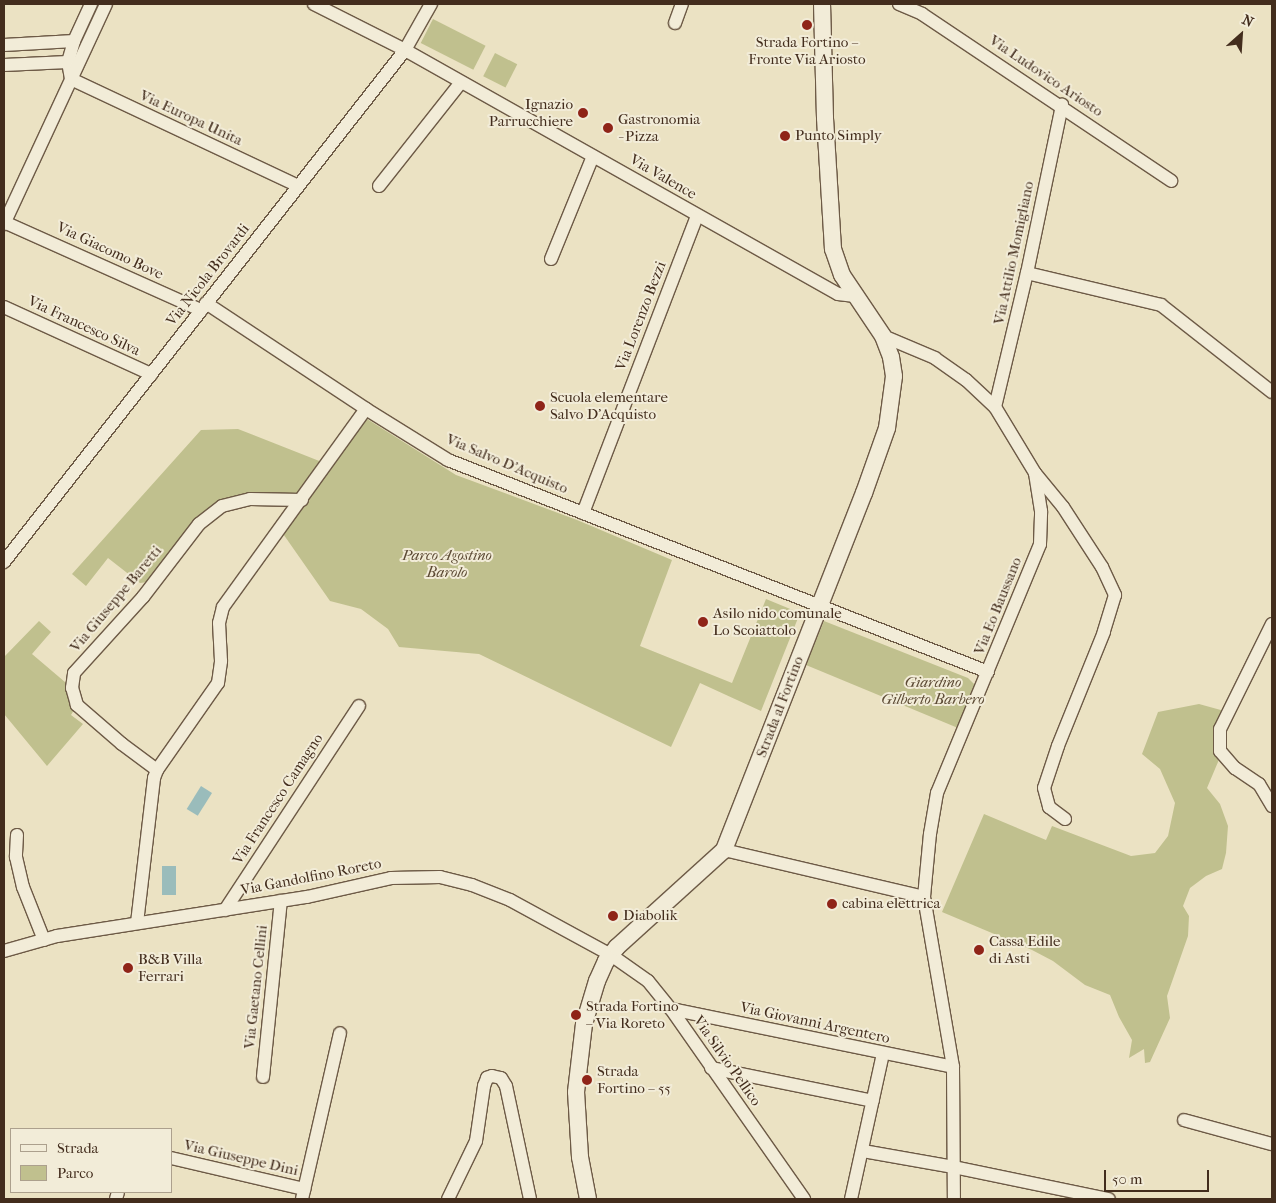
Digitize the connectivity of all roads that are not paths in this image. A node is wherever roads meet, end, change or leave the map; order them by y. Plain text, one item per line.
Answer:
1 (91, 4) edge
2 (106, 4) edge
3 (314, 4) edge
4 (431, 4) edge
5 (682, 4) edge
6 (822, 4) edge
7 (899, 4) edge
8 (675, 23) dead end
9 (74, 40) junction
10 (4, 45) edge
11 (405, 50) junction
12 (68, 62) junction
13 (4, 65) edge
14 (71, 79) junction
15 (461, 82) junction
16 (1062, 105) junction
17 (593, 156) junction
18 (1171, 181) dead end
19 (298, 186) junction
20 (379, 186) dead end
21 (697, 216) junction
22 (4, 222) edge
23 (551, 259) dead end
24 (1027, 272) junction
25 (855, 296) junction
26 (4, 307) edge
27 (203, 307) junction
28 (883, 336) junction
29 (151, 374) junction
30 (1272, 392) edge
31 (995, 407) junction
32 (366, 409) junction
33 (1036, 473) junction
34 (302, 500) junction
35 (583, 513) junction
36 (4, 562) edge
37 (819, 606) junction
38 (1272, 624) edge
39 (988, 672) junction
40 (359, 706) dead end
41 (157, 770) junction
42 (1272, 806) edge
43 (1065, 819) dead end
44 (18, 835) dead end
45 (724, 850) junction
46 (924, 897) junction
47 (281, 901) junction
48 (225, 910) junction
49 (137, 923) junction
50 (44, 940) junction
51 (4, 951) edge
52 (611, 954) junction
53 (671, 1009) junction
54 (340, 1033) dead end
55 (883, 1054) junction
56 (952, 1067) junction
57 (711, 1068) junction
58 (263, 1077) dead end
59 (873, 1101) junction
60 (1184, 1120) dead end
61 (1272, 1144) edge
62 (863, 1151) junction
63 (172, 1158) edge
64 (954, 1167) junction
65 (303, 1194) edge
66 (448, 1199) edge
67 (530, 1199) edge
68 (588, 1199) edge
69 (804, 1199) edge
70 (851, 1199) edge
71 (954, 1199) edge
72 (1109, 1199) edge

1 - 9 street
2 - 14 street
3 - 11 street, Via Valence
4 - 11 street, Via Nicola Brovardi
5 - 8 street
6 - 25 street, Strada al Fortino
7 - 16 street, Via Ludovico Ariosto
9 - 10 street
9 - 12 street
11 - 15 street, Via Valence
11 - 19 street, Via Nicola Brovardi
12 - 13 street
12 - 14 street
14 - 19 street, Via Europa Unita
14 - 22 street
15 - 17 street, Via Valence
15 - 20 street
16 - 18 street, Via Ludovico Ariosto
16 - 24 street, Via Attilio Momigliano
17 - 21 street, Via Valence
17 - 23 street
19 - 27 street, Via Nicola Brovardi
21 - 25 street, Via Valence
21 - 35 street, Via Lorenzo Bezzi
22 - 27 street, Via Giacomo Bove
24 - 30 street
24 - 31 street, Via Attilio Momigliano
25 - 28 street, Strada al Fortino
26 - 29 street, Via Francesco Silva
27 - 29 street, Via Nicola Brovardi
27 - 32 street, Via Salvo D'Acquisto
28 - 31 street, Via Eo Baussano
28 - 37 street, Strada al Fortino
29 - 36 street, Via Nicola Brovardi
31 - 33 street, Via Eo Baussano
32 - 34 street
32 - 35 street, Via Salvo D'Acquisto
33 - 39 street, Via Eo Baussano
33 - 43 street
34 - 41 street
34 - 41 street, Via Giuseppe Baretti
35 - 37 street, Via Salvo D'Acquisto
37 - 39 street, Via Salvo D'Acquisto
37 - 45 street, Strada al Fortino
38 - 42 street
39 - 46 street, Via Eo Baussano
40 - 48 street, Via Francesco Camagno
41 - 49 street
44 - 50 street
45 - 46 street
45 - 52 street, Strada al Fortino
46 - 56 street, Via Eo Baussano
47 - 48 street, Via Gandolfino Roreto
47 - 52 street, Via Gandolfino Roreto
47 - 58 street, Via Gaetano Cellini
48 - 49 street, Via Gandolfino Roreto
49 - 50 street, Via Gandolfino Roreto
50 - 51 street, Via Gandolfino Roreto
52 - 53 street, Via Silvio Pellico
52 - 68 street, Strada al Fortino
53 - 55 street, Via Giovanni Argentero
53 - 57 street, Via Silvio Pellico
54 - 65 street
55 - 56 street, Via Giovanni Argentero
55 - 59 street
56 - 64 street, Via Eo Baussano
57 - 59 street
57 - 69 street, Via Silvio Pellico
59 - 62 street
60 - 61 street
62 - 64 street
62 - 70 street
63 - 65 street, Via Giuseppe Dini
64 - 71 street, Via Eo Baussano
64 - 72 street
66 - 67 street

